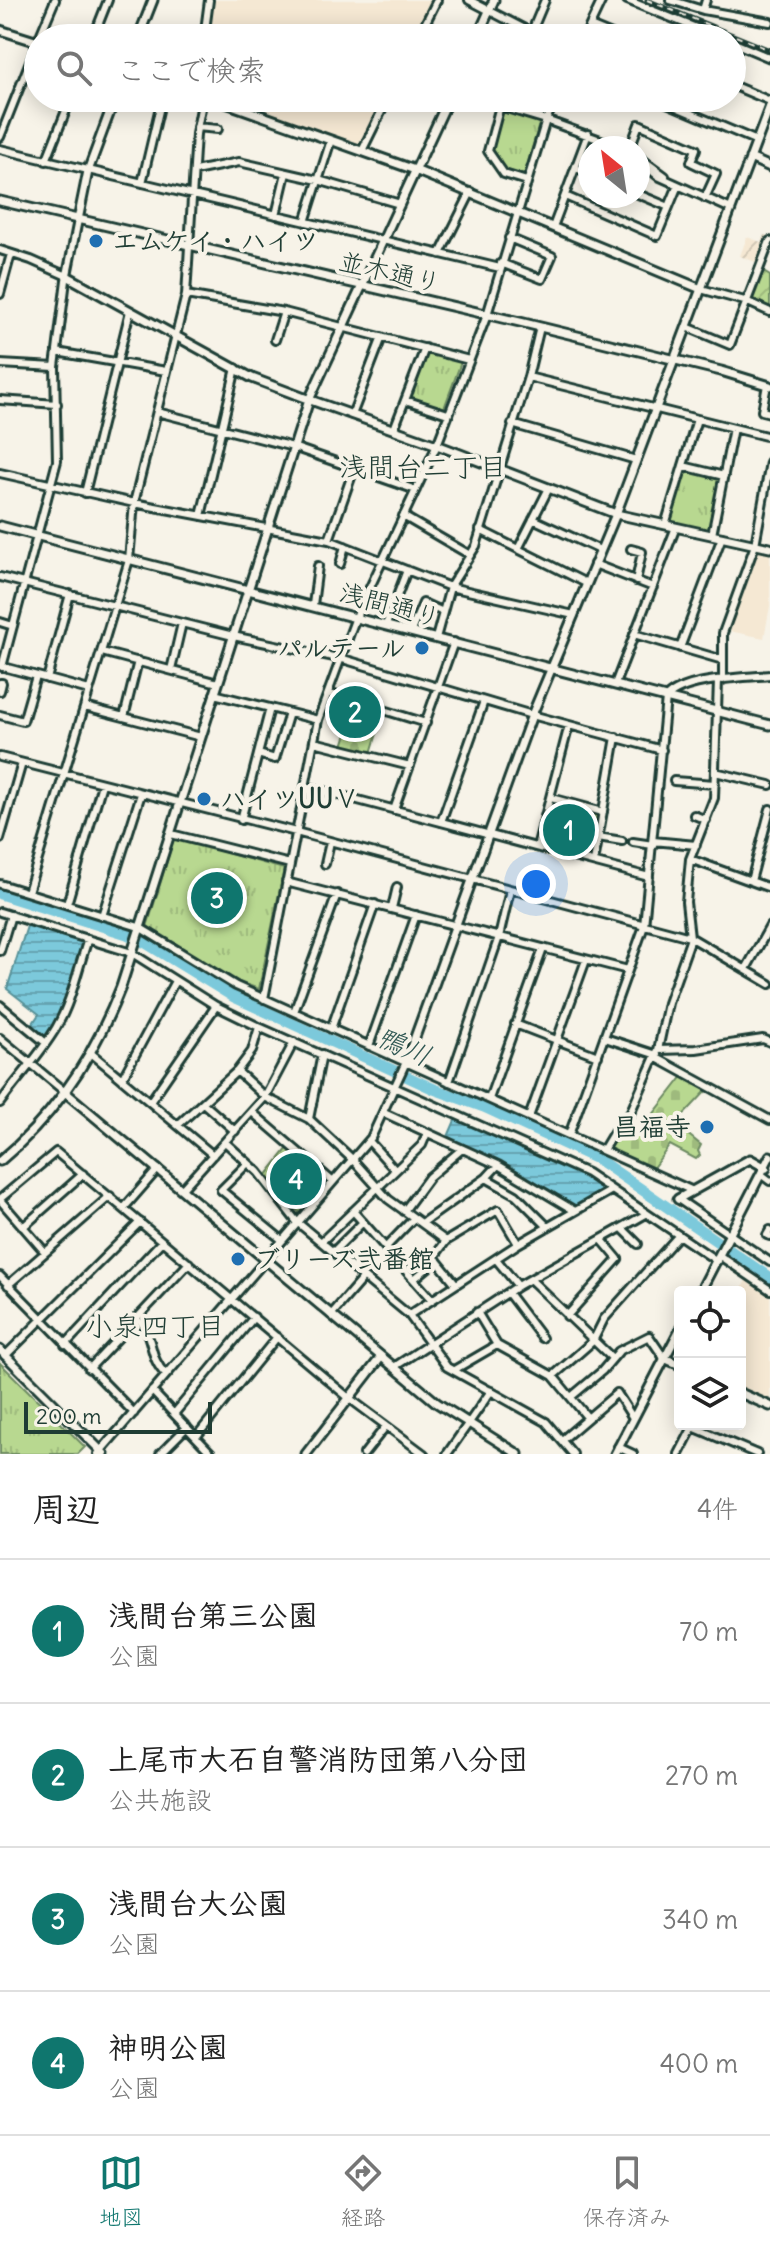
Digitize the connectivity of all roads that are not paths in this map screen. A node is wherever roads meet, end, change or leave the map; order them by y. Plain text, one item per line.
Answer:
1 (55, 0) edge
2 (108, 0) edge
3 (153, 0) edge
4 (209, 0) edge
5 (437, 0) edge
6 (469, 0) edge
7 (494, 0) edge
8 (545, 0) edge
9 (602, 0) edge
10 (627, 0) edge
11 (670, 0) edge
12 (706, 0) edge
13 (703, 10) junction
14 (489, 11) junction
15 (770, 22) edge
16 (45, 24) edge
17 (99, 24) edge
18 (145, 24) edge
19 (206, 24) edge
20 (425, 24) edge
21 (483, 24) edge
22 (511, 24) edge
23 (535, 24) edge
24 (591, 24) edge
25 (686, 24) edge
26 (0, 30) edge
27 (24, 36) edge
28 (746, 48) edge
29 (770, 58) edge
30 (24, 76) edge
31 (746, 92) edge
32 (770, 104) edge
33 (65, 112) edge
34 (110, 112) edge
35 (159, 112) edge
36 (200, 112) edge
37 (252, 112) edge
38 (381, 112) edge
39 (442, 112) edge
40 (497, 112) edge
41 (527, 112) edge
42 (550, 112) edge
43 (688, 112) edge
44 (546, 120) junction
45 (197, 127) junction
46 (218, 129) dead end
47 (588, 134) junction
48 (593, 136) edge
49 (634, 136) edge
50 (0, 137) edge
51 (331, 140) junction
52 (757, 141) junction
53 (0, 149) edge
54 (362, 151) junction
55 (750, 158) junction
56 (46, 161) junction
57 (770, 167) edge
58 (576, 168) joint
59 (650, 169) edge
60 (415, 170) junction
61 (88, 171) junction
62 (195, 171) junction
63 (286, 173) junction
64 (318, 180) junction
65 (527, 181) junction
66 (142, 183) junction
67 (678, 185) junction
68 (471, 192) junction
69 (193, 195) junction
70 (565, 196) junction
71 (705, 198) junction
72 (650, 199) edge
73 (0, 201) edge
74 (400, 204) junction
75 (669, 207) junction
76 (731, 209) junction
77 (517, 212) junction
78 (276, 215) junction
79 (78, 220) junction
80 (305, 222) junction
81 (553, 227) junction
82 (509, 238) junction
83 (383, 240) junction
84 (770, 243) edge
85 (188, 246) junction
86 (0, 250) edge
87 (11, 254) junction
88 (440, 254) junction
89 (501, 265) junction
90 (67, 276) junction
91 (361, 286) junction
92 (701, 289) junction
93 (0, 294) edge
94 (186, 295) junction
95 (748, 302) junction
96 (130, 311) junction
97 (284, 312) junction
98 (770, 312) edge
99 (487, 315) junction
100 (342, 327) junction
101 (540, 327) junction
102 (687, 327) junction
103 (176, 335) junction
104 (382, 337) junction
105 (275, 340) dead end
106 (425, 348) junction
107 (57, 352) junction
108 (674, 359) junction
109 (469, 360) junction
110 (117, 363) junction
111 (0, 364) edge
112 (55, 367) junction
113 (236, 368) junction
114 (166, 371) junction
115 (528, 377) junction
116 (769, 386) edge
117 (0, 400) edge
118 (309, 400) junction
119 (405, 400) junction
120 (57, 404) junction
121 (655, 409) junction
122 (157, 412) junction
123 (770, 413) edge
124 (448, 414) junction
125 (352, 415) junction
126 (697, 419) junction
127 (512, 424) junction
128 (733, 428) junction
129 (222, 429) junction
130 (394, 429) junction
131 (770, 437) edge
132 (437, 445) junction
133 (293, 447) junction
134 (636, 460) junction
135 (770, 462) edge
136 (683, 466) junction
137 (498, 468) junction
138 (354, 469) junction
139 (0, 473) edge
140 (724, 476) junction
141 (51, 486) junction
142 (549, 488) junction
143 (416, 490) junction
144 (85, 493) junction
145 (134, 503) junction
146 (616, 514) junction
147 (201, 516) junction
148 (403, 516) junction
149 (533, 519) junction
150 (665, 525) junction
151 (0, 526) edge
152 (676, 527) junction
153 (268, 529) junction
154 (480, 530) junction
155 (38, 535) junction
156 (712, 535) junction
157 (722, 537) junction
158 (329, 540) junction
159 (755, 545) junction
160 (345, 546) junction
161 (770, 548) edge
162 (518, 549) junction
163 (631, 549) dead end
164 (600, 550) junction
165 (470, 555) junction
166 (129, 560) junction
167 (383, 561) junction
168 (340, 564) dead end
169 (594, 564) junction
170 (318, 566) dead end
171 (407, 570) junction
172 (0, 577) edge
173 (636, 581) junction
174 (26, 582) junction
175 (586, 583) junction
176 (450, 587) junction
177 (653, 587) junction
178 (248, 589) junction
179 (70, 594) junction
180 (313, 605) junction
181 (115, 606) junction
182 (443, 612) junction
183 (574, 615) junction
184 (356, 617) junction
185 (0, 622) edge
186 (182, 623) junction
187 (386, 625) junction
188 (13, 626) junction
189 (411, 631) junction
190 (634, 634) junction
191 (233, 636) junction
192 (436, 638) junction
193 (454, 642) junction
194 (680, 648) junction
195 (102, 652) junction
196 (343, 659) junction
197 (723, 660) junction
198 (138, 661) junction
199 (1, 666) edge
200 (551, 668) junction
201 (171, 670) junction
202 (770, 675) edge
203 (36, 676) junction
204 (47, 679) junction
205 (720, 680) junction
206 (0, 683) edge
207 (218, 683) junction
208 (615, 684) junction
209 (439, 687) junction
210 (89, 690) junction
211 (0, 691) edge
212 (328, 693) junction
213 (214, 694) junction
214 (666, 698) junction
215 (484, 701) junction
216 (85, 707) junction
217 (270, 708) junction
218 (719, 712) junction
219 (289, 713) junction
220 (0, 715) edge
221 (532, 715) junction
222 (124, 717) junction
223 (318, 720) junction
224 (426, 723) junction
225 (569, 725) junction
226 (770, 725) edge
227 (201, 737) junction
228 (616, 737) junction
229 (314, 742) junction
230 (662, 750) junction
231 (258, 754) junction
232 (0, 757) edge
233 (22, 763) junction
234 (410, 766) junction
235 (715, 772) junction
236 (64, 773) junction
237 (674, 781) dead end
238 (102, 784) junction
239 (715, 784) junction
240 (770, 785) edge
241 (305, 786) junction
242 (141, 794) junction
243 (551, 798) junction
244 (180, 804) junction
245 (770, 809) edge
246 (394, 810) junction
247 (603, 812) junction
248 (694, 815) dead end
249 (241, 820) junction
250 (706, 820) junction
251 (441, 822) junction
252 (768, 825) edge
253 (296, 832) junction
254 (171, 834) junction
255 (488, 835) junction
256 (598, 837) junction
257 (0, 839) edge
258 (622, 841) dead end
259 (330, 842) junction
260 (633, 842) dead end
261 (653, 843) junction
262 (696, 845) junction
263 (537, 847) junction
264 (690, 859) junction
265 (594, 862) junction
266 (290, 864) junction
267 (325, 864) dead end
268 (649, 877) junction
269 (472, 881) junction
270 (751, 881) junction
271 (286, 882) junction
272 (0, 884) edge
273 (397, 887) dead end
274 (770, 888) edge
275 (510, 890) junction
276 (28, 892) junction
277 (337, 894) junction
278 (67, 904) junction
279 (375, 904) junction
280 (392, 908) junction
281 (0, 912) edge
282 (11, 915) junction
283 (416, 915) junction
284 (102, 916) junction
285 (455, 925) junction
286 (644, 926) junction
287 (770, 926) edge
288 (139, 927) junction
289 (499, 937) junction
290 (691, 938) junction
291 (88, 939) junction
292 (543, 949) junction
293 (0, 951) edge
294 (132, 953) junction
295 (586, 960) junction
296 (746, 969) junction
297 (628, 970) junction
298 (175, 981) junction
299 (770, 984) edge
300 (264, 999) junction
301 (0, 1005) edge
302 (216, 1006) junction
303 (294, 1012) junction
304 (515, 1024) junction
305 (259, 1027) junction
306 (331, 1029) junction
307 (0, 1038) edge
308 (605, 1038) junction
309 (556, 1040) junction
310 (294, 1042) junction
311 (770, 1042) edge
312 (46, 1043) junction
313 (369, 1046) junction
314 (91, 1053) junction
315 (322, 1054) junction
316 (657, 1054) junction
317 (598, 1056) junction
318 (406, 1062) junction
319 (32, 1064) junction
320 (237, 1071) junction
321 (122, 1079) junction
322 (449, 1082) junction
323 (0, 1086) edge
324 (395, 1087) junction
325 (8, 1092) junction
326 (65, 1092) junction
327 (265, 1097) junction
328 (489, 1099) junction
329 (150, 1102) junction
330 (0, 1103) edge
331 (203, 1103) junction
332 (252, 1112) junction
333 (384, 1113) junction
334 (529, 1117) junction
335 (309, 1119) junction
336 (770, 1120) edge
337 (178, 1125) junction
338 (235, 1131) junction
339 (427, 1133) junction
340 (569, 1135) junction
341 (369, 1141) junction
342 (225, 1142) junction
343 (462, 1149) junction
344 (603, 1150) junction
345 (213, 1155) junction
346 (770, 1156) edge
347 (352, 1159) junction
348 (0, 1161) edge
349 (248, 1163) junction
350 (498, 1165) junction
351 (158, 1169) junction
352 (395, 1170) junction
353 (764, 1171) junction
354 (83, 1174) junction
355 (486, 1178) junction
356 (332, 1181) junction
357 (770, 1181) edge
358 (378, 1187) junction
359 (182, 1189) junction
360 (612, 1190) junction
361 (693, 1191) junction
362 (110, 1196) junction
363 (678, 1199) joint
364 (0, 1200) edge
365 (124, 1208) junction
366 (353, 1211) junction
367 (404, 1211) junction
368 (575, 1211) junction
369 (646, 1214) junction
370 (414, 1218) junction
371 (140, 1222) junction
372 (297, 1222) junction
373 (363, 1222) junction
374 (422, 1223) junction
375 (23, 1227) junction
376 (548, 1227) junction
377 (622, 1228) junction
378 (679, 1235) junction
379 (730, 1238) junction
380 (282, 1240) junction
381 (602, 1240) junction
382 (162, 1241) junction
383 (446, 1241) junction
384 (321, 1242) junction
385 (518, 1244) junction
386 (638, 1244) dead end
387 (386, 1247) junction
388 (45, 1252) junction
389 (333, 1252) junction
390 (719, 1257) junction
391 (265, 1259) junction
392 (496, 1259) junction
393 (437, 1260) junction
394 (770, 1262) edge
395 (189, 1263) junction
396 (0, 1276) edge
397 (363, 1278) junction
398 (414, 1279) junction
399 (531, 1280) junction
400 (456, 1284) junction
401 (8, 1285) junction
402 (518, 1286) junction
403 (703, 1286) edge
404 (770, 1290) edge
405 (508, 1293) junction
406 (231, 1299) junction
407 (432, 1300) junction
408 (477, 1312) junction
409 (331, 1315) junction
410 (409, 1315) junction
411 (567, 1316) junction
412 (254, 1317) junction
413 (137, 1318) junction
414 (40, 1320) junction
415 (277, 1337) junction
416 (542, 1338) dead end
417 (674, 1340) edge
418 (593, 1341) junction
419 (429, 1343) junction
420 (65, 1345) junction
421 (497, 1345) junction
422 (2, 1353) edge
423 (381, 1357) junction
424 (612, 1358) junction
425 (664, 1358) junction
426 (674, 1362) edge
427 (394, 1367) junction
428 (89, 1369) junction
429 (454, 1370) junction
430 (166, 1375) junction
431 (553, 1376) junction
432 (152, 1391) junction
433 (491, 1391) junction
434 (746, 1396) edge
435 (571, 1397) junction
436 (349, 1398) junction
437 (770, 1406) edge
438 (134, 1413) junction
439 (174, 1414) junction
440 (587, 1417) junction
441 (633, 1418) junction
442 (467, 1425) junction
443 (386, 1426) junction
444 (187, 1427) junction
445 (692, 1430) edge
446 (703, 1430) edge
447 (196, 1437) junction
448 (562, 1440) junction
449 (616, 1450) edge
450 (101, 1453) edge
451 (421, 1453) edge
452 (160, 1454) edge
453 (212, 1454) edge
454 (306, 1454) edge
455 (364, 1454) edge
456 (447, 1454) edge
457 (518, 1454) edge
458 (573, 1454) edge
459 (633, 1454) edge
460 (679, 1454) edge
461 (757, 1454) edge

1 - 16 street
2 - 17 street
3 - 18 street
4 - 19 street
5 - 20 street
6 - 14 street
7 - 14 street
8 - 23 street
9 - 24 street
10 - 25 street
11 - 13 street
12 - 13 street
13 - 15 street
14 - 21 street
14 - 22 street
26 - 27 street
28 - 29 street
30 - 50 street
31 - 32 street
32 - 52 street
33 - 56 street
34 - 61 street
35 - 66 street
36 - 45 street
37 - 51 street
38 - 54 street
39 - 60 street
40 - 65 street
41 - 44 street
42 - 44 street
43 - 52 street
44 - 47 street
44 - 65 street
45 - 46 street
45 - 62 street
47 - 48 street
47 - 58 street
49 - 71 street
51 - 54 street
51 - 64 street
52 - 55 street
53 - 56 street
54 - 60 street
55 - 57 street
55 - 76 street
56 - 61 street
58 - 70 street
59 - 67 street
60 - 68 street
60 - 74 street
61 - 66 street
61 - 79 street
62 - 63 street
62 - 69 street
63 - 64 street
63 - 78 street
64 - 74 street
64 - 80 street
65 - 77 street
66 - 69 street
67 - 71 street
67 - 75 street
68 - 77 street
68 - 88 street
69 - 78 street
69 - 85 street
70 - 75 street
70 - 81 street
71 - 76 street
72 - 75 street
73 - 79 street, 並木通り
74 - 83 street
76 - 92 street
77 - 81 street
77 - 82 street
78 - 80 street
79 - 85 street, 並木通り
79 - 90 street
80 - 83 street
81 - 92 street
82 - 89 street
82 - 89 street
83 - 88 street
83 - 91 street
84 - 95 street
85 - 91 street, 並木通り
85 - 94 street
86 - 87 street
87 - 90 street
87 - 93 street
88 - 89 street
89 - 99 street
90 - 96 street
90 - 107 street
91 - 99 street, 並木通り
91 - 100 street
92 - 95 street
92 - 102 street
94 - 97 street
94 - 103 street
95 - 98 street
95 - 102 street
96 - 103 street
96 - 110 street
97 - 100 street
97 - 105 street
99 - 101 street, 並木通り
99 - 109 street
100 - 104 street
100 - 118 street
101 - 108 street, 並木通り
101 - 115 street
102 - 108 street
103 - 113 street
103 - 114 street
104 - 106 street
104 - 125 street
106 - 109 street
106 - 119 street
107 - 110 street
107 - 112 street
108 - 116 street, 並木通り
108 - 121 street
109 - 124 street
110 - 114 street
110 - 144 street
111 - 112 street
112 - 120 street
113 - 118 street
113 - 129 street
114 - 122 street
115 - 121 street
115 - 127 street
116 - 123 street
117 - 120 street
118 - 125 street
118 - 133 street
119 - 124 street
119 - 130 street
120 - 141 street
121 - 126 street
121 - 134 street
122 - 129 street
122 - 145 street
124 - 132 street
125 - 130 street
126 - 128 street
126 - 136 street
127 - 134 street
127 - 137 street
128 - 131 street
128 - 140 street
129 - 133 street
129 - 147 street
130 - 132 street
132 - 137 street
132 - 143 street
133 - 138 street
133 - 153 street
134 - 146 street
135 - 159 street
136 - 140 street
136 - 150 street
137 - 142 street
137 - 154 street
138 - 143 street
138 - 158 street
139 - 141 street
140 - 156 street
141 - 144 street
141 - 155 street
142 - 146 street
142 - 149 street
143 - 148 street
144 - 145 street
145 - 147 street
145 - 166 street
146 - 150 street
146 - 164 street
147 - 153 street
148 - 165 street
148 - 167 street
149 - 162 street
149 - 164 street
150 - 152 street
151 - 155 street, 浅間通り
152 - 156 street
152 - 177 street
153 - 158 street
153 - 178 street
154 - 162 street
154 - 165 street
155 - 166 street, 浅間通り
155 - 174 street
156 - 157 street
157 - 159 street
157 - 194 street
158 - 160 street
159 - 161 street
159 - 197 street
160 - 167 street
160 - 168 street
162 - 175 street
163 - 173 street
164 - 169 street
165 - 176 street
166 - 178 street, 浅間通り
166 - 181 street
167 - 171 street
167 - 184 street
169 - 173 street
169 - 175 street
170 - 180 street
171 - 176 street
171 - 187 street
172 - 174 street
173 - 177 street
174 - 179 street
174 - 188 street
175 - 183 street
176 - 182 street
176 - 183 street
177 - 190 street
178 - 180 street, 浅間通り
178 - 191 street
179 - 181 street
179 - 204 street
180 - 184 street, 浅間通り
181 - 186 street
181 - 195 street
182 - 189 street
182 - 192 street
183 - 200 street
184 - 187 street, 浅間通り
184 - 196 street
185 - 188 street
186 - 191 street
186 - 201 street
187 - 189 street, 浅間通り
188 - 199 street
189 - 192 street, 浅間通り
190 - 194 street
190 - 208 street
191 - 196 street
191 - 207 street
192 - 193 street, 浅間通り
193 - 200 street, 浅間通り
193 - 209 street
194 - 197 street
195 - 198 street
195 - 210 street
196 - 209 street
196 - 212 street
197 - 205 street
198 - 201 street
198 - 222 street
199 - 203 street
200 - 208 street, 浅間通り
200 - 221 street
201 - 207 street
202 - 205 street
203 - 204 street
203 - 220 street
204 - 210 street
205 - 214 street
205 - 218 street
206 - 211 street
207 - 213 street
208 - 214 street, 浅間通り
209 - 215 street
209 - 224 street
210 - 216 street
212 - 223 street
212 - 224 street
213 - 217 street
213 - 227 street
214 - 218 street, 浅間通り
214 - 230 street
215 - 221 street
215 - 251 street
216 - 222 street
216 - 236 street
217 - 219 street
217 - 231 street
218 - 226 street, 浅間通り
218 - 235 street
219 - 223 street
219 - 231 street
221 - 225 street
221 - 255 street
222 - 227 street
223 - 229 street
224 - 234 street
225 - 228 street
225 - 243 street
227 - 244 street
228 - 230 street
228 - 247 street
229 - 234 street
229 - 241 street
230 - 261 street
231 - 249 street
232 - 233 street
233 - 236 street
233 - 257 street
234 - 246 street
235 - 239 street
235 - 240 street
236 - 238 street
236 - 276 street
237 - 239 street
238 - 242 street
238 - 278 street
239 - 250 street
241 - 246 street
241 - 253 street
242 - 244 street
242 - 284 street
243 - 247 street
243 - 263 street
244 - 249 street
244 - 254 street
245 - 252 street
246 - 251 street
247 - 256 street
248 - 250 street
249 - 253 street
250 - 262 street
251 - 255 street
252 - 270 street
253 - 259 street
253 - 266 street
254 - 266 street
254 - 288 street
255 - 263 street
255 - 269 street
256 - 258 street
256 - 265 street
259 - 267 street
259 - 269 street
260 - 261 street
261 - 262 street
261 - 268 street
262 - 264 street
263 - 265 street
264 - 270 street
264 - 290 street
265 - 268 street
266 - 271 street
268 - 286 street
269 - 275 street
269 - 285 street
270 - 274 street
271 - 277 street
271 - 300 street
272 - 276 street
273 - 280 street
275 - 286 street
275 - 289 street
276 - 278 street
277 - 279 street
277 - 303 street
278 - 284 street
279 - 280 street
279 - 306 street
280 - 283 street
281 - 282 street
282 - 291 street
282 - 293 street
283 - 285 street
283 - 313 street
284 - 288 street
285 - 289 street
285 - 318 street
286 - 290 street
286 - 297 street
287 - 296 street
288 - 294 street
288 - 300 street
289 - 292 street
289 - 322 street
290 - 296 street
290 - 316 street
291 - 294 street
291 - 312 street
292 - 295 street
292 - 304 street
294 - 298 street
294 - 314 street
295 - 297 street
295 - 309 street
296 - 299 street
297 - 308 street
298 - 302 street
298 - 321 street
300 - 303 street
301 - 312 street
302 - 305 street
302 - 329 street
303 - 306 street
304 - 309 street
304 - 328 street
305 - 310 street
305 - 320 street
306 - 313 street
307 - 319 street
308 - 316 street
308 - 317 street
309 - 317 street
309 - 334 street
310 - 315 street
310 - 327 street
311 - 316 street
312 - 319 street
313 - 318 street
314 - 321 street
314 - 326 street
315 - 324 street
315 - 335 street
316 - 336 street
316 - 344 street
317 - 340 street
318 - 322 street
318 - 324 street
319 - 325 street
319 - 326 street
320 - 327 street
320 - 331 street
321 - 329 street
322 - 328 street
323 - 325 street
324 - 333 street
324 - 360 street
325 - 330 street
326 - 348 street
326 - 351 street
327 - 332 street
327 - 335 street
328 - 334 street
329 - 337 street
331 - 337 street
331 - 338 street
332 - 338 street
332 - 356 street
333 - 339 street
333 - 341 street
334 - 340 street
335 - 347 street
337 - 345 street
338 - 342 street
339 - 343 street
339 - 352 street
340 - 344 street
341 - 347 street
341 - 352 street
342 - 345 street
342 - 349 street
343 - 350 street
343 - 367 street
344 - 361 street
345 - 359 street
346 - 353 street
347 - 356 street
347 - 358 street
349 - 372 street
349 - 380 street
350 - 355 street
350 - 368 street
351 - 359 street
351 - 365 street
352 - 358 street
353 - 357 street
353 - 361 street
353 - 379 street
354 - 362 street
354 - 364 street
354 - 375 street
355 - 374 street
355 - 376 street
356 - 372 street
358 - 366 street
358 - 367 street
359 - 391 street
360 - 368 street
360 - 369 street
361 - 363 street
362 - 365 street
362 - 388 street
363 - 379 street
364 - 375 street
365 - 371 street
366 - 373 street
366 - 384 street
367 - 370 street
368 - 376 street
369 - 377 street
369 - 378 street
370 - 374 street
370 - 387 street
371 - 382 street
371 - 414 street
372 - 380 street
372 - 384 street
373 - 387 street
373 - 389 street
374 - 383 street
375 - 388 street
376 - 385 street
377 - 381 street
377 - 386 street
378 - 390 street
378 - 418 street
379 - 390 street
379 - 394 street
380 - 391 street
381 - 399 street
381 - 411 street
382 - 395 street
382 - 420 street
383 - 385 street
383 - 393 street
384 - 389 street
385 - 392 street
387 - 398 street
388 - 401 street
389 - 397 street
390 - 403 street
390 - 404 street
391 - 406 street
391 - 409 street
392 - 400 street
392 - 402 street
393 - 398 street
393 - 400 street
395 - 406 street
395 - 413 street
396 - 401 street
397 - 409 street
397 - 410 street
398 - 407 street
399 - 402 street
399 - 411 street
400 - 407 street
401 - 414 street
402 - 405 street
405 - 408 street
405 - 416 street
406 - 412 street
406 - 430 street
407 - 410 street
408 - 419 street
408 - 421 street
409 - 423 street
410 - 419 street
411 - 418 street
412 - 415 street
412 - 439 street
413 - 428 street
413 - 430 street
414 - 420 street
414 - 422 street
415 - 436 street
415 - 447 street
417 - 425 street
418 - 424 street
418 - 431 street
419 - 427 street
419 - 429 street
420 - 428 street
421 - 429 street
421 - 431 street
422 - 450 street
423 - 427 street
423 - 436 street
424 - 425 street
424 - 435 street
425 - 426 street
425 - 441 street
427 - 442 street
428 - 438 street
429 - 433 street
430 - 432 street
431 - 435 street
432 - 438 street
432 - 439 street
433 - 442 street
433 - 448 street
434 - 437 street
435 - 440 street
436 - 443 street
436 - 454 street
438 - 450 street
439 - 444 street
440 - 441 street
440 - 448 street
441 - 449 street
442 - 456 street
442 - 457 street
443 - 451 street
443 - 455 street
444 - 447 street
444 - 452 street
445 - 460 street
446 - 461 street
447 - 453 street
448 - 458 street
449 - 459 street

